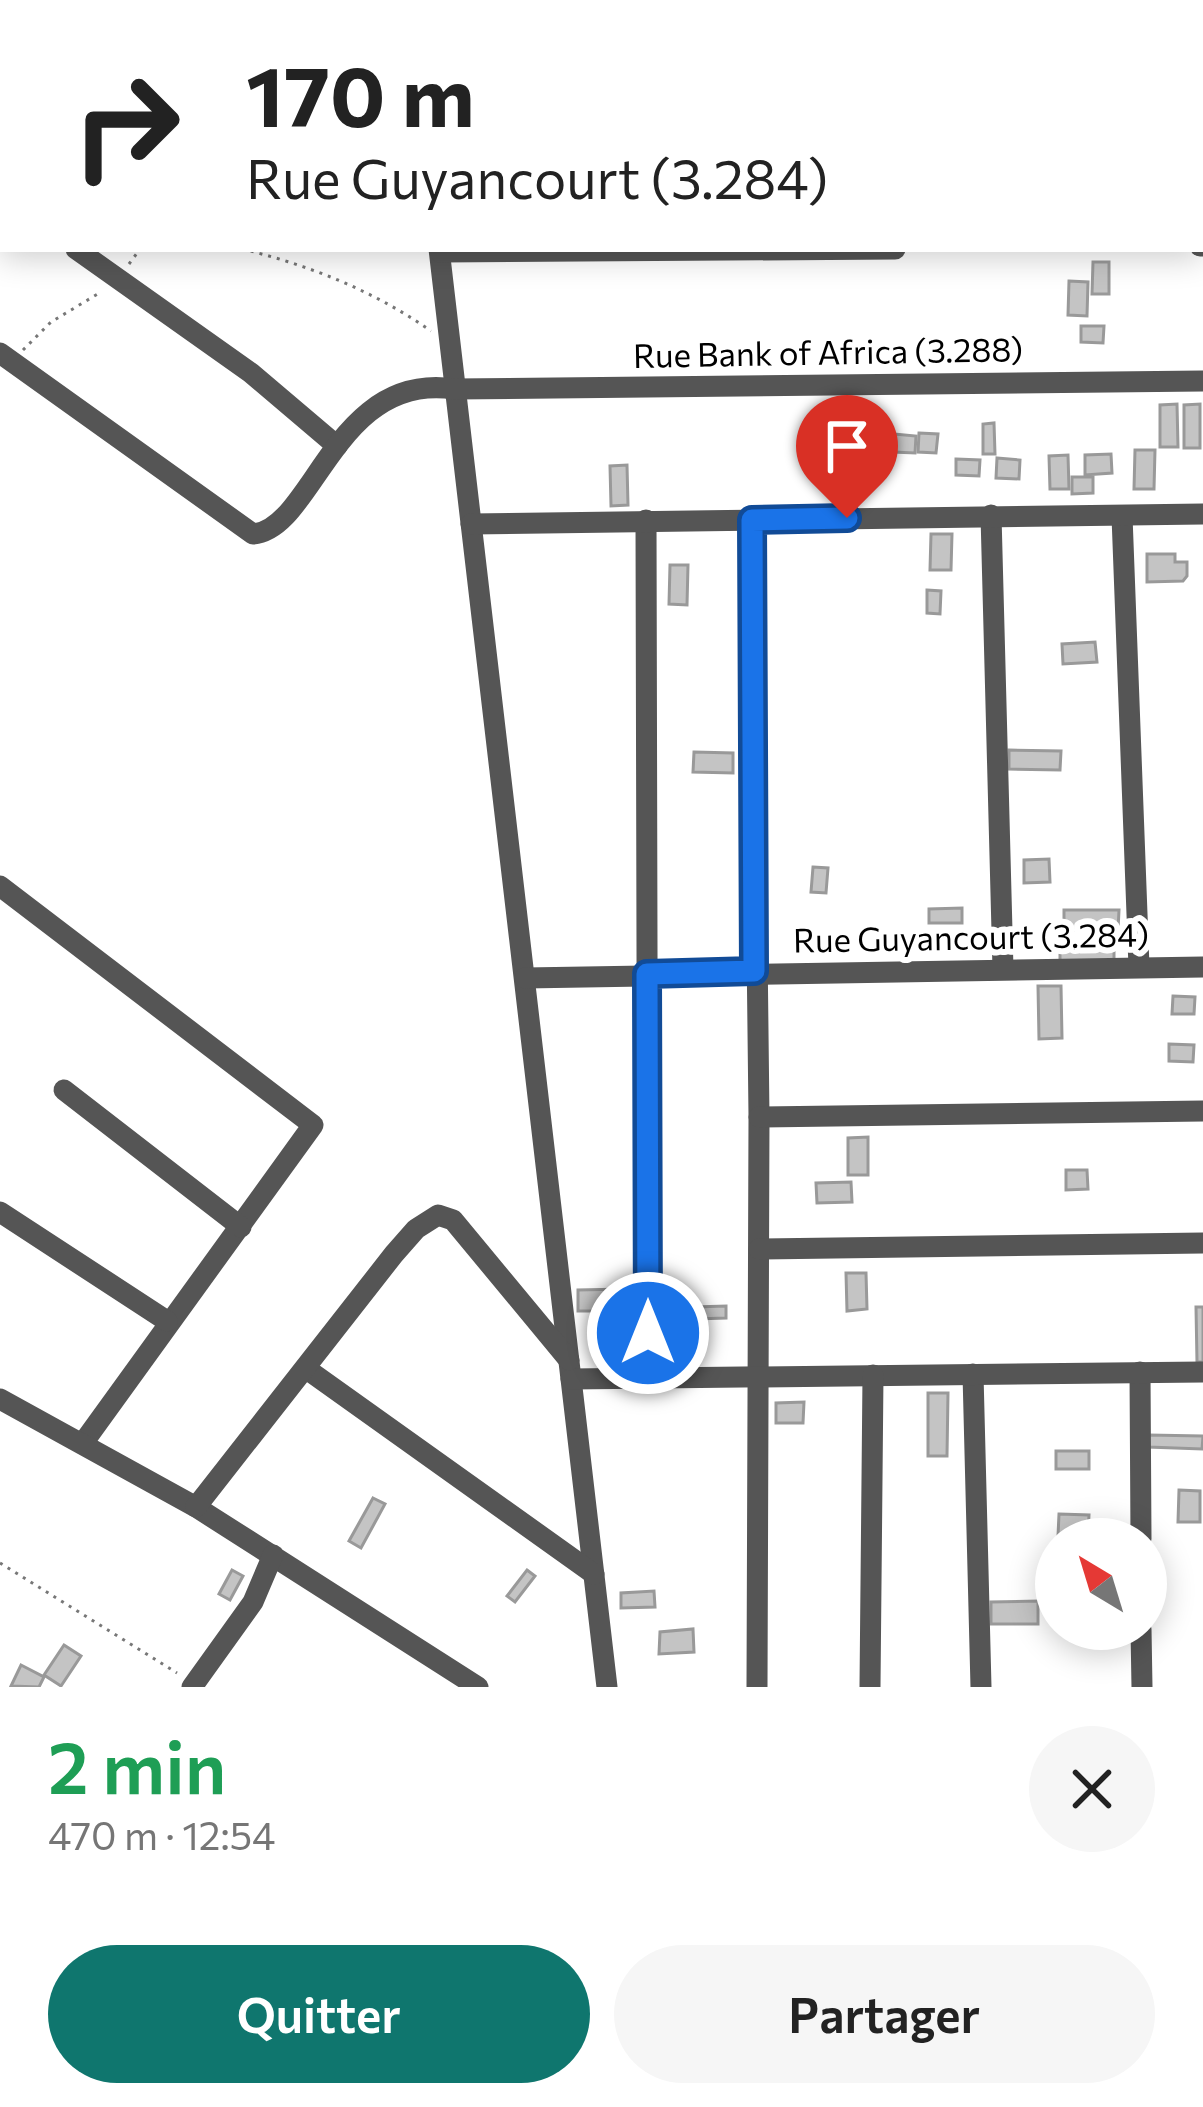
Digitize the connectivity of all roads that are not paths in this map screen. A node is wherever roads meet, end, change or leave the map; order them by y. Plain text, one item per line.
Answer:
1 (80, 252) edge
2 (439, 252) edge
3 (8, 357) edge
4 (1203, 381) edge
5 (454, 389) junction
6 (337, 446) junction
7 (1203, 514) edge
8 (991, 515) junction
9 (1122, 516) junction
10 (646, 520) junction
11 (752, 520) junction
12 (471, 524) junction
13 (0, 886) edge
14 (1139, 967) junction
15 (1203, 967) edge
16 (1004, 969) junction
17 (754, 971) junction
18 (647, 974) junction
19 (524, 978) junction
20 (64, 1090) dead end
21 (1203, 1111) edge
22 (759, 1117) junction
23 (0, 1212) edge
24 (241, 1227) junction
25 (1203, 1244) edge
26 (759, 1249) junction
27 (166, 1321) junction
28 (570, 1369) junction
29 (308, 1370) junction
30 (1140, 1372) junction
31 (1203, 1372) edge
32 (973, 1374) junction
33 (759, 1376) junction
34 (873, 1376) junction
35 (648, 1378) junction
36 (0, 1399) edge
37 (83, 1443) junction
38 (196, 1507) junction
39 (1141, 1518) edge
40 (273, 1555) junction
41 (594, 1574) junction
42 (1141, 1650) edge
43 (193, 1685) edge
44 (478, 1687) edge
45 (607, 1687) edge
46 (757, 1687) edge
47 (870, 1687) edge
48 (981, 1687) edge
49 (1142, 1687) edge

1 - 6 street
2 - 5 street
3 - 6 street, Rue Bank of Africa (3.288)
4 - 5 street, Rue Bank of Africa (3.288)
5 - 6 street, Rue Bank of Africa (3.288)
5 - 12 street
7 - 9 street
8 - 9 street
8 - 11 street
8 - 16 street
9 - 14 street
10 - 11 street
10 - 12 street
10 - 18 street
11 - 17 street
12 - 19 street
13 - 24 street
14 - 15 street, Rue Guyancourt (3.284)
14 - 16 street, Rue Guyancourt (3.284)
16 - 17 street, Rue Guyancourt (3.284)
17 - 18 street, Rue Guyancourt (3.284)
17 - 22 street
18 - 19 street, Rue Guyancourt (3.284)
18 - 35 street
19 - 28 street
20 - 24 street
21 - 22 street
22 - 26 street
23 - 27 street
24 - 27 street
25 - 26 street
26 - 33 street
27 - 37 street
28 - 29 street
28 - 35 street
28 - 41 street
29 - 38 street
29 - 41 street
30 - 31 street
30 - 32 street
30 - 39 street
32 - 34 street
32 - 48 street
33 - 34 street
33 - 35 street
33 - 46 street
34 - 47 street
36 - 37 street
37 - 38 street
38 - 40 street
40 - 43 street
40 - 44 street
41 - 45 street
42 - 49 street

